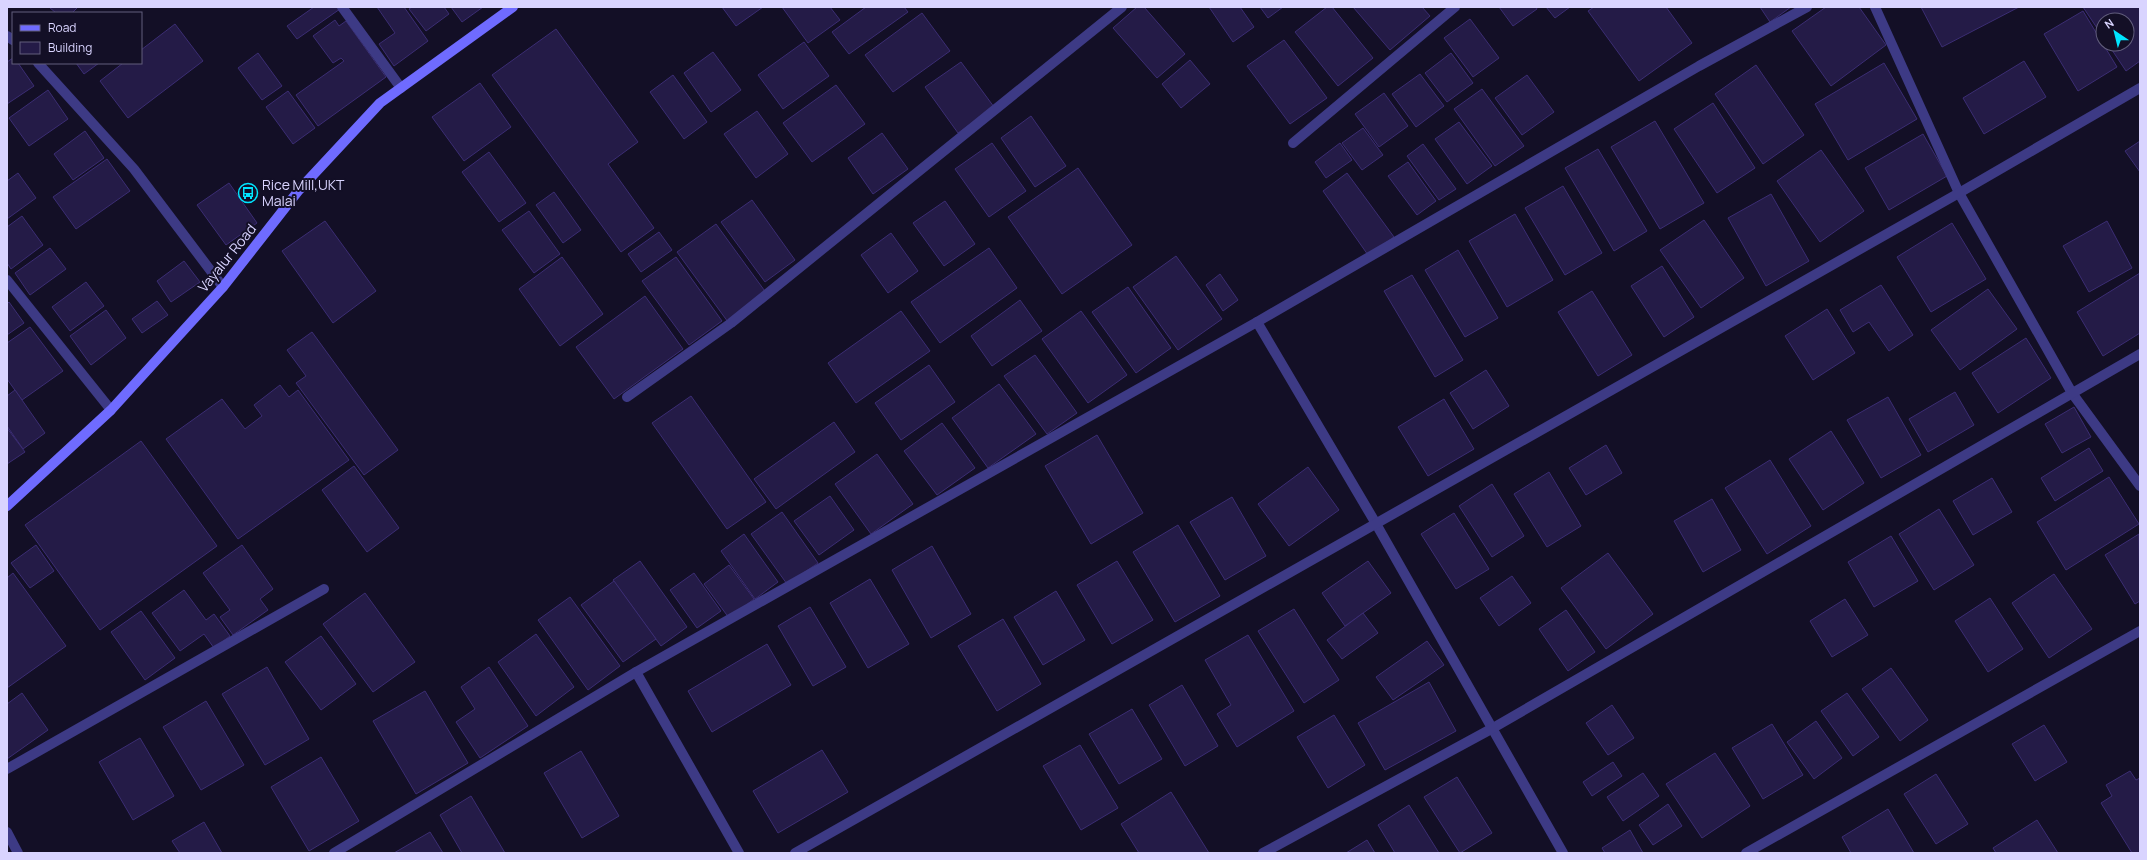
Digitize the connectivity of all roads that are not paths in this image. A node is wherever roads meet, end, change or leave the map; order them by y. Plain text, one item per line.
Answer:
1 (342, 7) edge
2 (1122, 7) edge
3 (1455, 7) edge
4 (1807, 7) edge
5 (1876, 7) edge
6 (511, 8) edge
7 (39, 64) edge
8 (401, 88) junction
9 (2140, 88) edge
10 (1293, 143) dead end
11 (1959, 193) junction
12 (7, 280) edge
13 (223, 287) junction
14 (1257, 322) junction
15 (2140, 354) edge
16 (2072, 393) junction
17 (626, 397) dead end
18 (111, 410) junction
19 (2140, 486) edge
20 (7, 506) edge
21 (1375, 522) junction
22 (324, 589) dead end
23 (2140, 631) edge
24 (636, 672) junction
25 (1493, 728) junction
26 (7, 769) edge
27 (7, 832) edge
28 (18, 853) edge
29 (334, 853) edge
30 (739, 853) edge
31 (794, 853) edge
32 (1263, 853) edge
33 (1563, 853) edge
34 (1746, 853) edge

1 - 8 street
2 - 17 street
3 - 10 street
4 - 14 street
5 - 11 street
6 - 8 main road, Vayalur Road
7 - 13 street
8 - 13 main road, Vayalur Road
9 - 11 street
11 - 16 street
11 - 21 street
12 - 18 street
13 - 18 main road, Vayalur Road
14 - 21 street
14 - 24 street
15 - 16 street
16 - 19 street
16 - 25 street
18 - 20 main road, Vayalur Road
21 - 25 street
21 - 31 street
22 - 26 street
23 - 34 street
24 - 29 street
24 - 30 street
25 - 32 street
25 - 33 street
27 - 28 street

